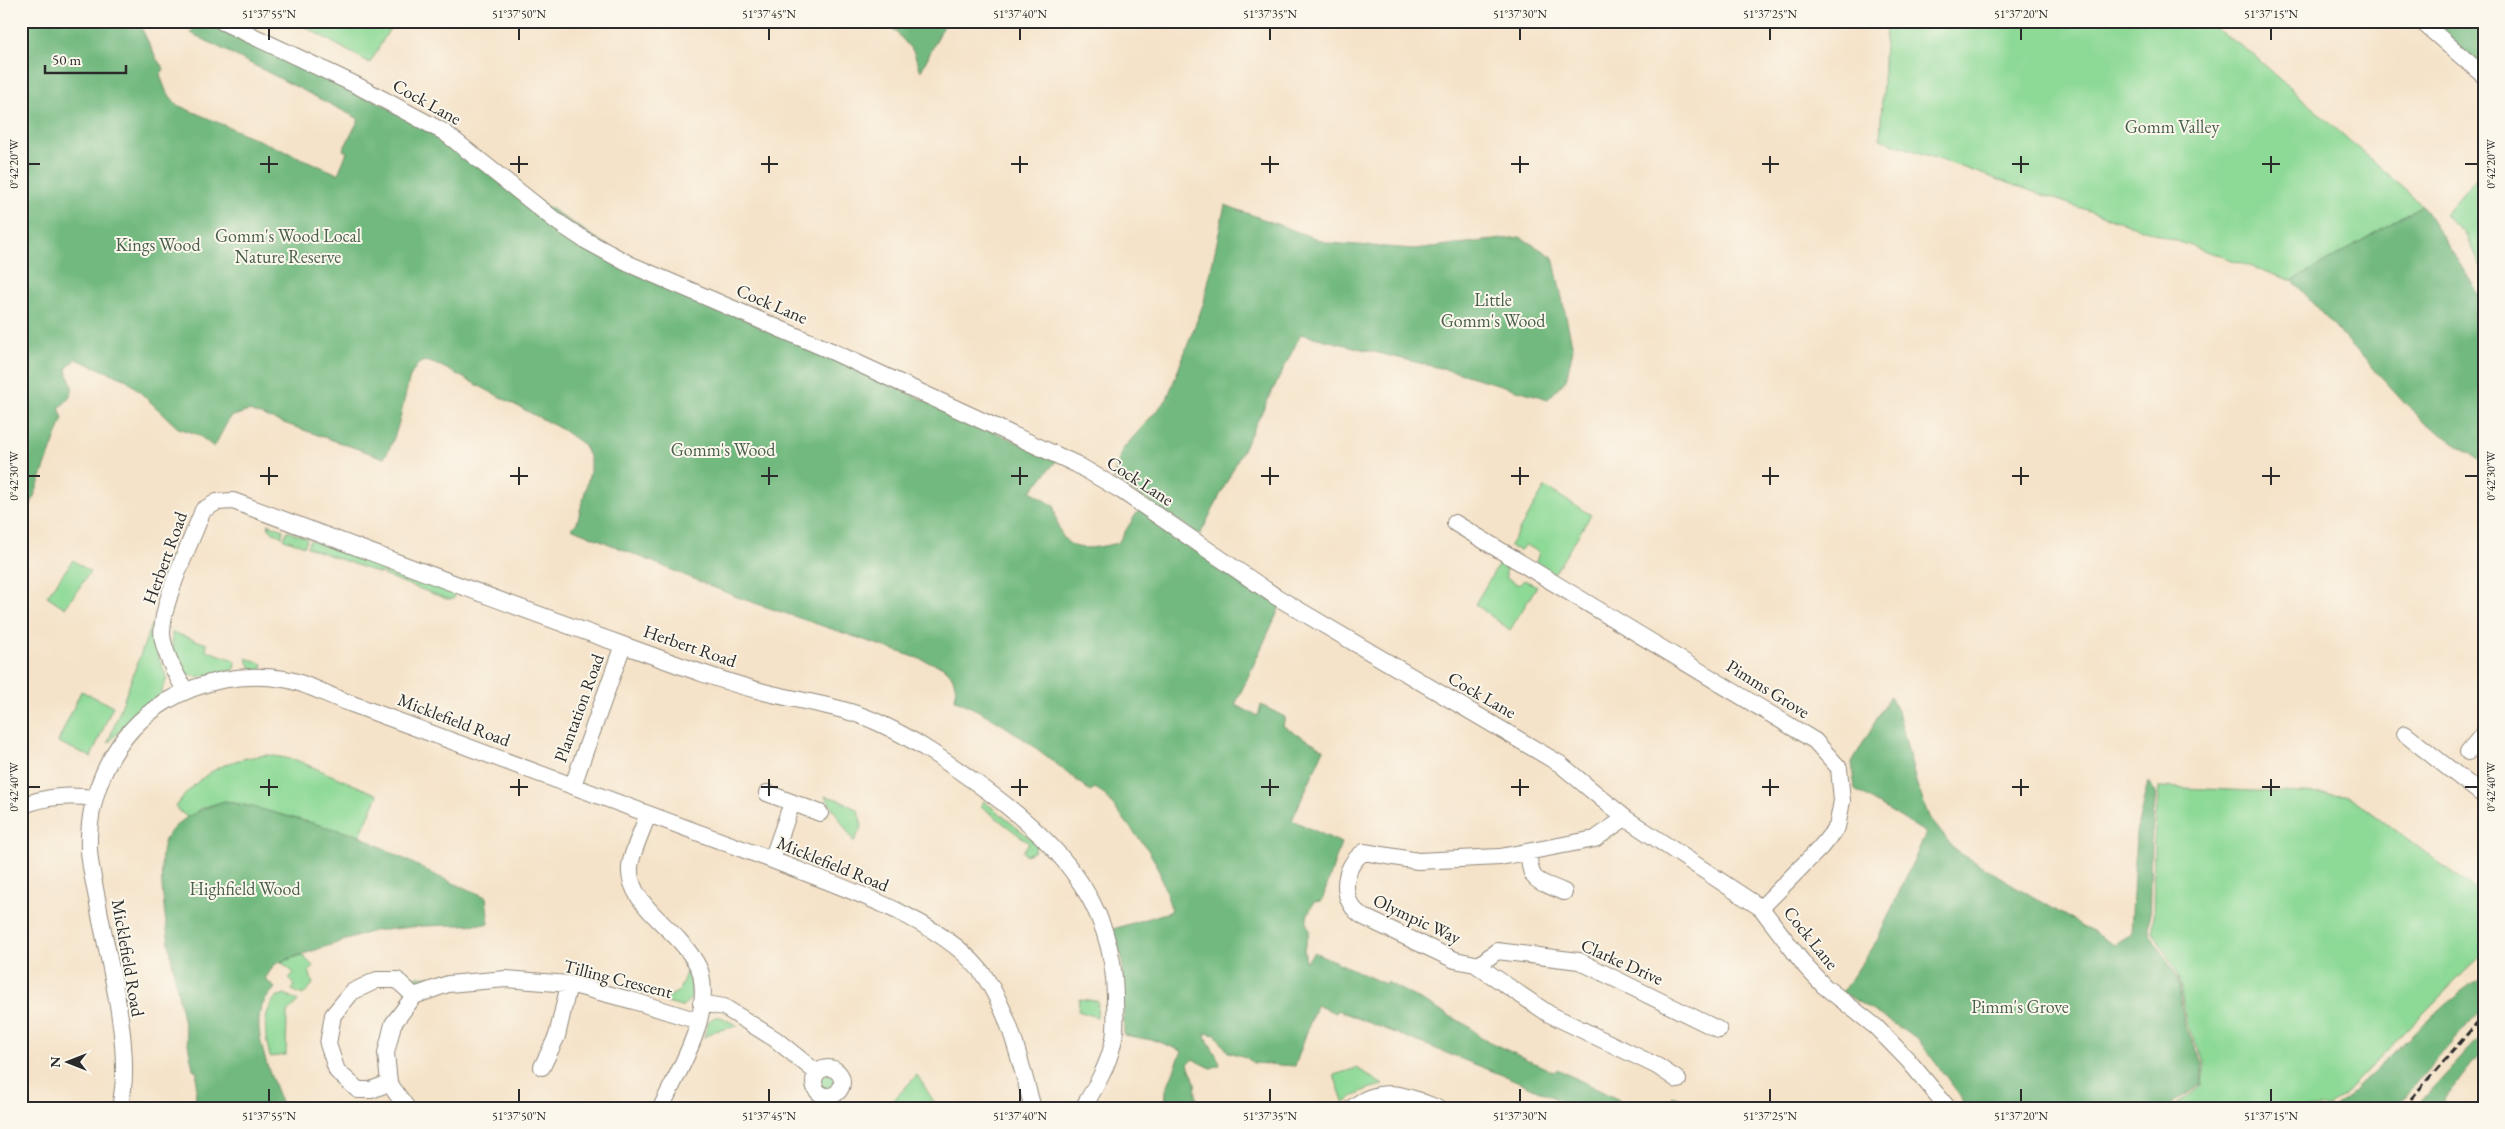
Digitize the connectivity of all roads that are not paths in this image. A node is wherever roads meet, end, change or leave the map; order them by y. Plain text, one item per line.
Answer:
1 (221, 21) edge
2 (2421, 21) edge
3 (2484, 76) edge
4 (1455, 523) dead end
5 (623, 645) junction
6 (185, 690) junction
7 (2484, 732) edge
8 (2405, 734) dead end
9 (2468, 752) dead end
10 (573, 785) junction
11 (767, 793) dead end
12 (2484, 796) edge
13 (95, 798) junction
14 (792, 803) junction
15 (21, 806) edge
16 (820, 813) dead end
17 (648, 814) junction
18 (1625, 818) junction
19 (1529, 852) junction
20 (772, 860) junction
21 (1564, 892) dead end
22 (1761, 908) junction
23 (1481, 968) junction
24 (569, 984) junction
25 (414, 996) junction
26 (701, 1003) junction
27 (698, 1021) junction
28 (1719, 1030) dead end
29 (542, 1067) dead end
30 (816, 1072) dead end
31 (1678, 1080) dead end
32 (389, 1083) junction
33 (120, 1108) edge
34 (407, 1108) edge
35 (661, 1108) edge
36 (1033, 1108) edge
37 (1083, 1108) edge
38 (1352, 1108) edge
39 (1437, 1108) edge
40 (1948, 1108) edge

1 - 18 street, Cock Lane
2 - 3 street
4 - 22 street, Pimms Grove
5 - 6 street, Herbert Road
5 - 10 street, Plantation Road
5 - 37 street, Herbert Road
6 - 10 street, Micklefield Road
6 - 13 street, Micklefield Road
7 - 9 street
8 - 12 street
10 - 17 street, Micklefield Road
11 - 14 street
13 - 15 street
13 - 33 street, Micklefield Road
14 - 16 street
14 - 20 street
17 - 20 street, Micklefield Road
17 - 26 street
18 - 19 street, Olympic Way
18 - 22 street, Cock Lane
19 - 21 street
19 - 23 street, Olympic Way
20 - 36 street, Micklefield Road
22 - 40 street, Cock Lane
23 - 28 street, Clarke Drive
23 - 31 street, Olympic Way
24 - 25 street, Tilling Crescent
24 - 27 street, Tilling Crescent
24 - 29 street
25 - 32 street
25 - 32 street
26 - 27 street
26 - 30 street
27 - 35 street
32 - 34 street
38 - 39 street

